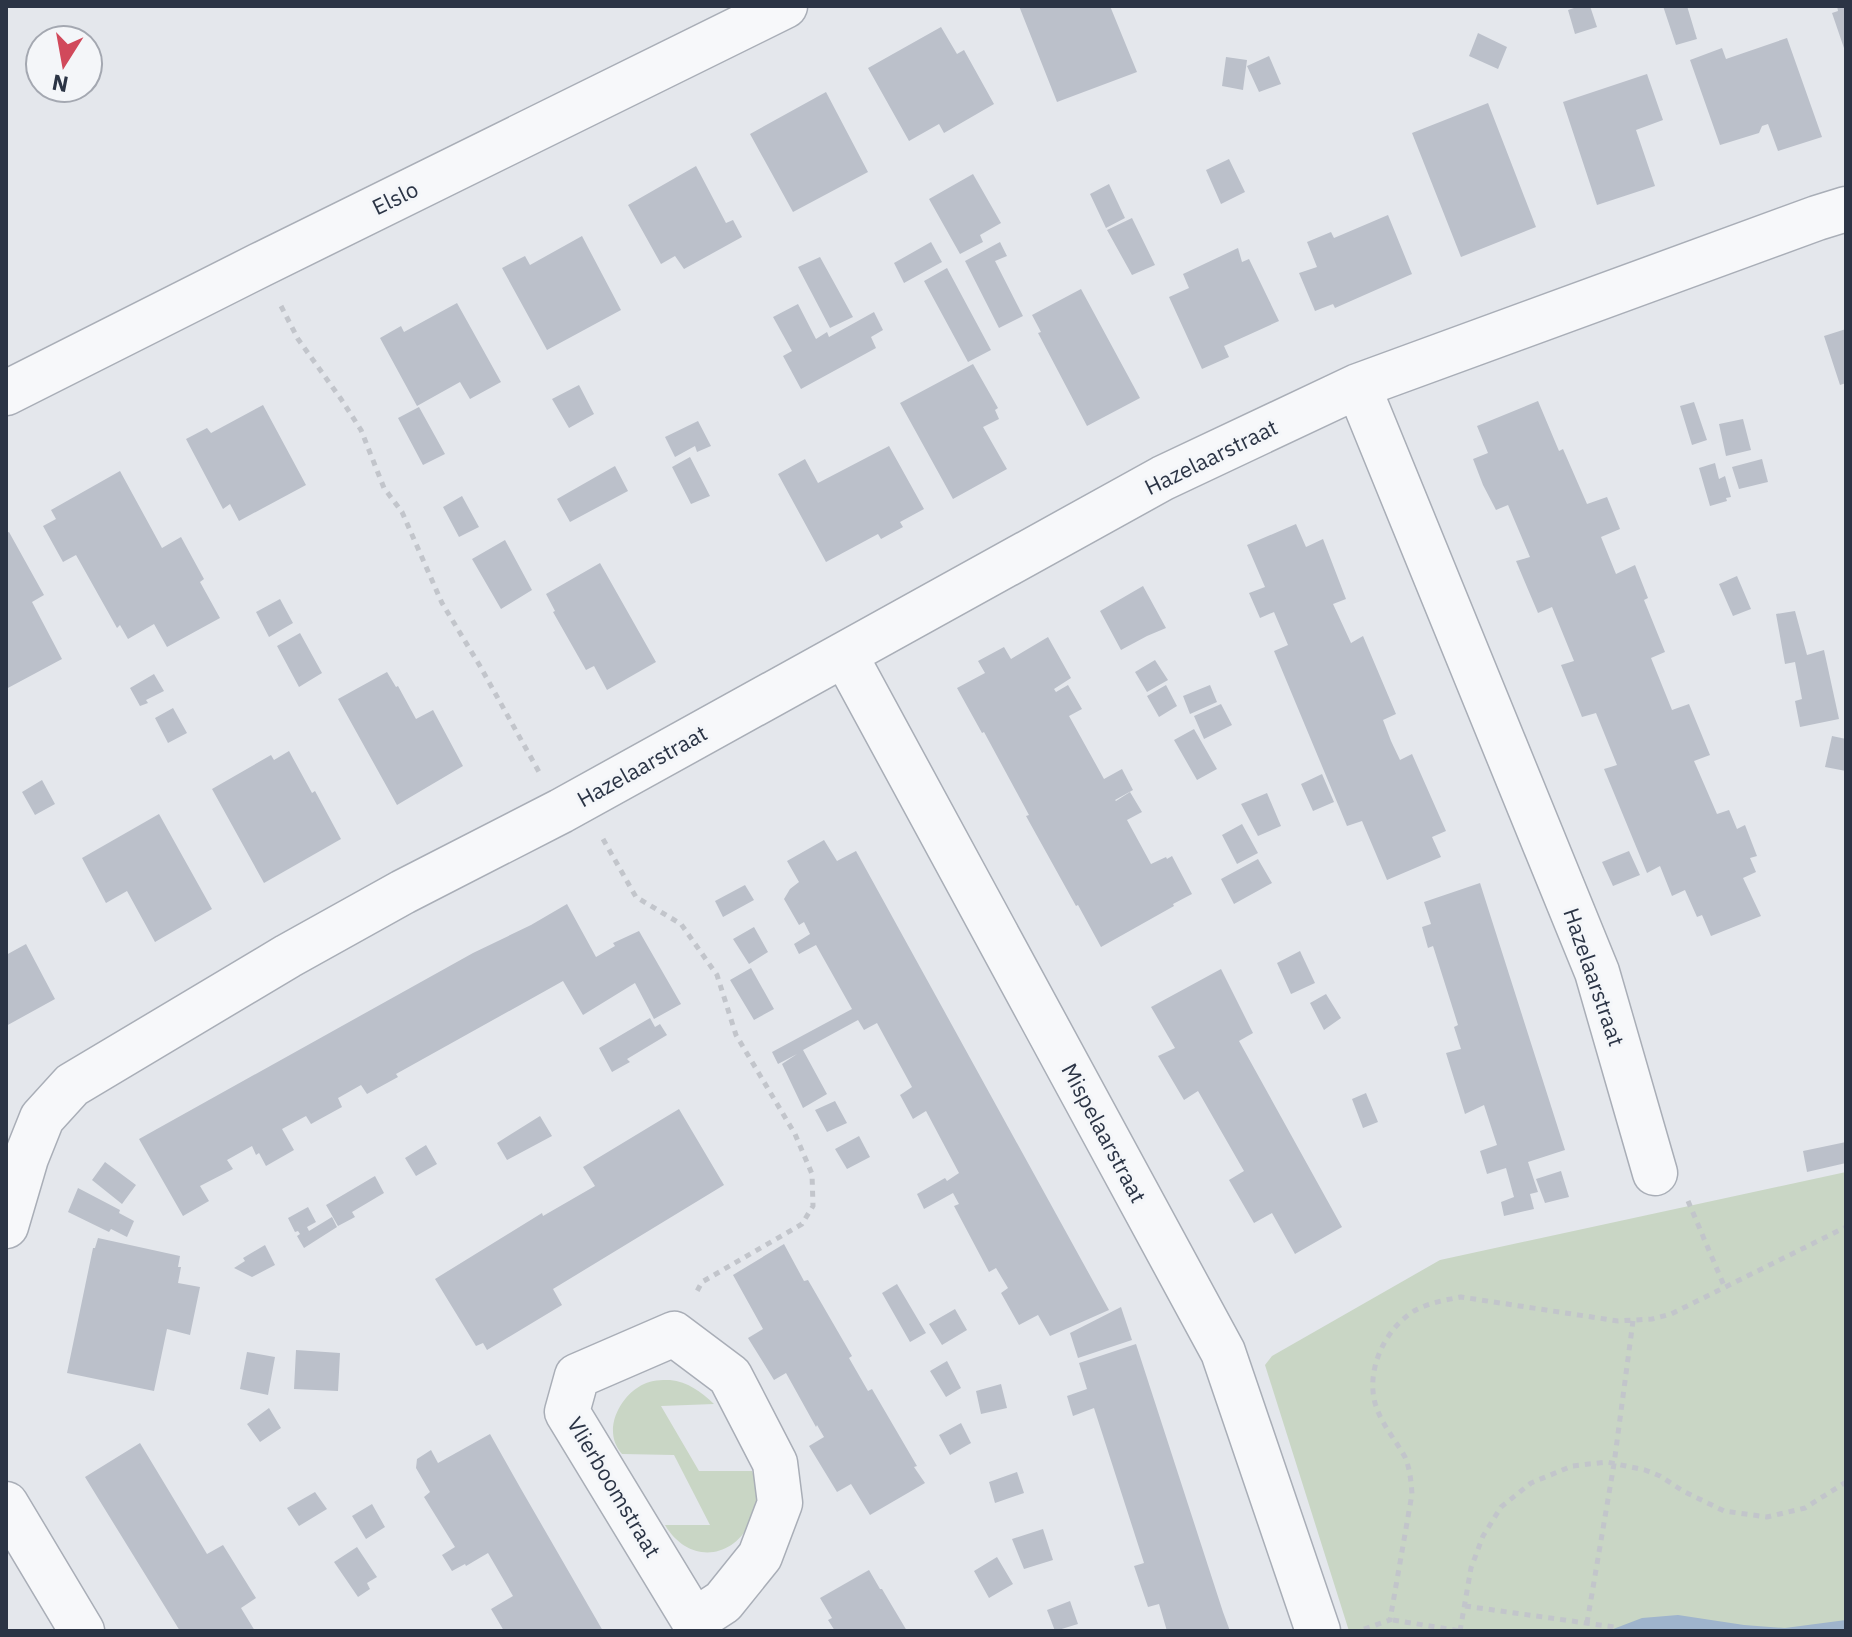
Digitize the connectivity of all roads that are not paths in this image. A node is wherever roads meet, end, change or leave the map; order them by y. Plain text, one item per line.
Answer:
1 (785, 6) edge
2 (1846, 209) edge
3 (1358, 386) junction
4 (6, 393) edge
5 (845, 655) junction
6 (1655, 1173) road end
7 (6, 1226) edge
8 (6, 1504) edge
9 (697, 1626) edge
10 (82, 1631) edge
11 (1318, 1631) edge

1 - 4 street, Elslo
2 - 3 street, Hazelaarstraat
3 - 5 street, Hazelaarstraat
3 - 6 street, Hazelaarstraat
5 - 7 street, Hazelaarstraat
5 - 11 street, Mispelaarstraat
8 - 10 street
9 - 9 street, Vlierboomstraat

